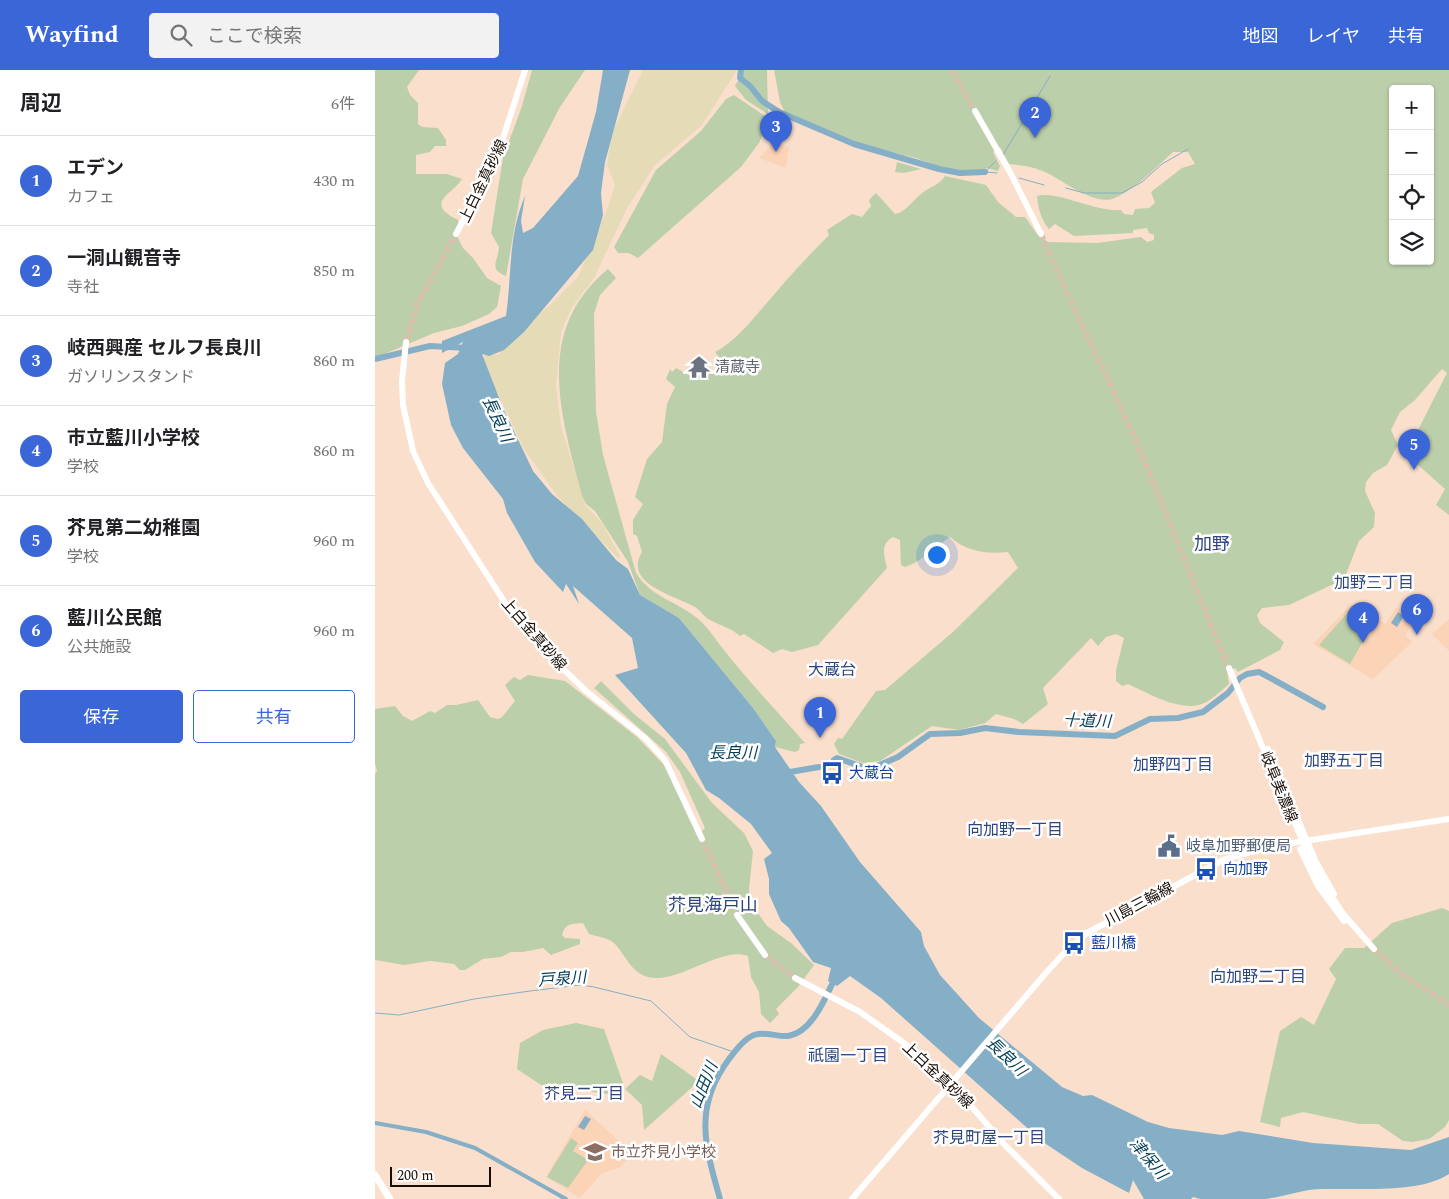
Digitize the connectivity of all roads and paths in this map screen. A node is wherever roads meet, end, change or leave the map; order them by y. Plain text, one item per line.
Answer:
1 (525, 70) edge
2 (975, 111) tunnel mouth
3 (456, 234) tunnel mouth
4 (1041, 234) tunnel mouth
5 (406, 343) tunnel mouth
6 (1230, 669) tunnel mouth
7 (1245, 706) junction
8 (1261, 743) junction
9 (1449, 819) edge
10 (702, 839) tunnel mouth
11 (1307, 842) junction
12 (1298, 843) junction
13 (737, 915) tunnel mouth
14 (1361, 935) junction
15 (1374, 949) tunnel mouth
16 (765, 954) tunnel mouth
17 (795, 978) tunnel mouth
18 (952, 1081) junction
19 (375, 1175) edge
20 (390, 1199) edge
21 (852, 1199) edge
22 (1059, 1199) edge

1 - 3 main road, 上白金真砂線
2 - 4 main road
5 - 10 main road, 上白金真砂線
6 - 7 main road, 岐阜美濃線
7 - 8 main road, 岐阜美濃線
7 - 11 main road
8 - 12 main road
8 - 14 main road, 岐阜美濃線
9 - 11 main road, 川島三輪線
11 - 12 main road, 川島三輪線
11 - 14 main road
12 - 14 main road
12 - 18 main road, 川島三輪線
13 - 16 main road
14 - 15 main road, 岐阜美濃線
17 - 18 main road, 上白金真砂線
18 - 21 main road, 川島三輪線
18 - 22 main road, 上白金真砂線
19 - 20 highway

